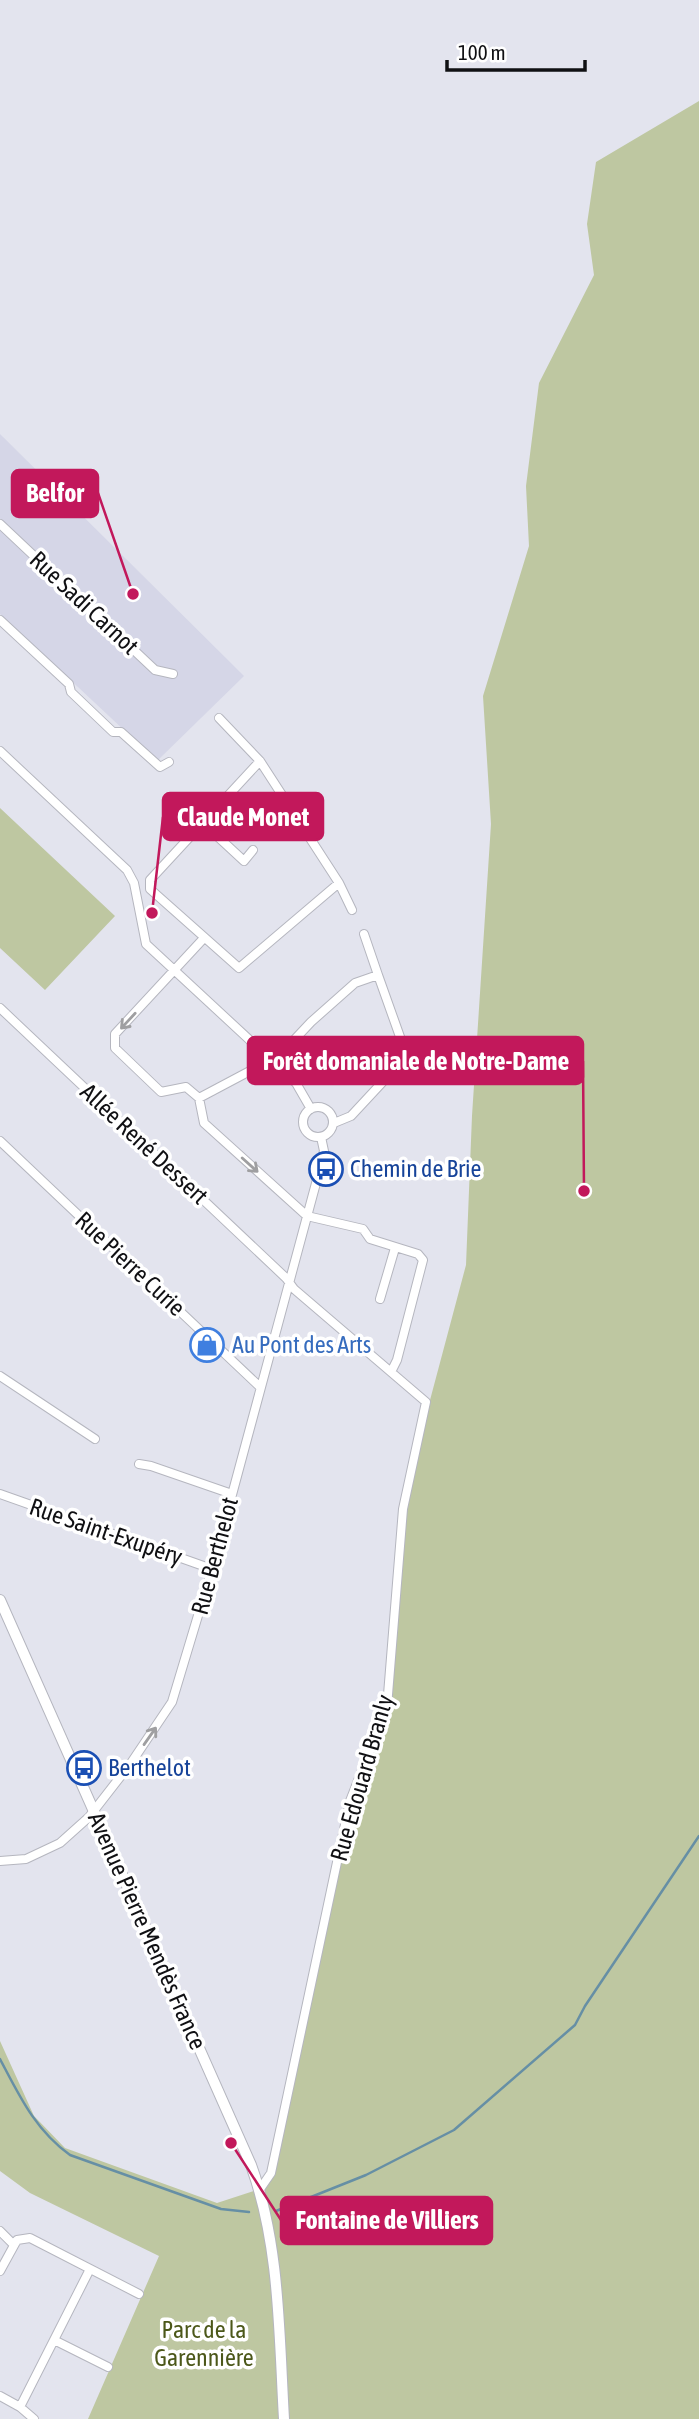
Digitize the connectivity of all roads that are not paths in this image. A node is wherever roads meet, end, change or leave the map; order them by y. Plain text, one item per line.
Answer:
1 (0, 524) edge
2 (0, 620) edge
3 (173, 674) dead end
4 (219, 718) dead end
5 (0, 751) edge
6 (260, 761) junction
7 (169, 762) dead end
8 (203, 823) junction
9 (253, 850) dead end
10 (339, 883) junction
11 (352, 910) dead end
12 (364, 934) dead end
13 (204, 938) junction
14 (175, 971) junction
15 (378, 975) junction
16 (0, 1008) edge
17 (271, 1060) junction
18 (199, 1098) junction
19 (312, 1109) junction
20 (334, 1123) junction
21 (321, 1137) junction
22 (0, 1141) edge
23 (307, 1216) junction
24 (395, 1248) junction
25 (289, 1280) junction
26 (380, 1299) dead end
27 (391, 1372) junction
28 (0, 1376) edge
29 (260, 1387) junction
30 (426, 1402) joint
31 (95, 1439) dead end
32 (139, 1464) dead end
33 (0, 1494) edge
34 (232, 1494) junction
35 (212, 1569) junction
36 (2, 1608) edge
37 (94, 1811) junction
38 (0, 1861) edge
39 (260, 2189) junction
40 (0, 2231) edge
41 (14, 2245) junction
42 (90, 2269) junction
43 (0, 2271) edge
44 (139, 2294) dead end
45 (54, 2340) junction
46 (108, 2367) dead end
47 (0, 2396) edge
48 (20, 2407) junction
49 (34, 2419) edge
50 (284, 2419) edge

1 - 3 street, Rue Sadi Carnot
2 - 7 street
4 - 6 street
5 - 14 street
6 - 8 street
6 - 10 street
8 - 9 street
8 - 13 street
10 - 11 street
10 - 13 street
12 - 15 street
13 - 14 street
14 - 17 street
14 -> 18 street
15 - 17 street
15 - 20 street
16 - 25 street, Allée René Dessert
17 - 18 street
17 - 19 street
18 -> 23 street
19 - 20 street
19 - 21 street
20 - 21 street
21 - 23 street, Rue Berthelot
22 - 29 street, Rue Pierre Curie
23 - 24 street
23 - 25 street, Rue Berthelot
24 - 26 street
24 - 27 street
25 - 27 street, Allée René Dessert
25 - 29 street, Rue Berthelot
27 - 30 street, Allée René Dessert
28 - 31 street
29 - 34 street, Rue Berthelot
30 - 39 street, Rue Edouard Branly
32 - 34 street
33 - 35 street, Rue Saint-Exupéry
34 - 35 street, Rue Berthelot
37 -> 35 street, Rue Berthelot
36 - 37 main road, Avenue Pierre Mendès France
37 - 38 street, Rue Berthelot
37 - 39 main road, Avenue Pierre Mendès France
39 - 50 main road, Avenue Pierre Mendès France
40 - 41 street
41 - 42 street
41 - 43 street
42 - 44 street
42 - 45 street
45 - 46 street
45 - 48 street
47 - 48 street
48 - 49 street

